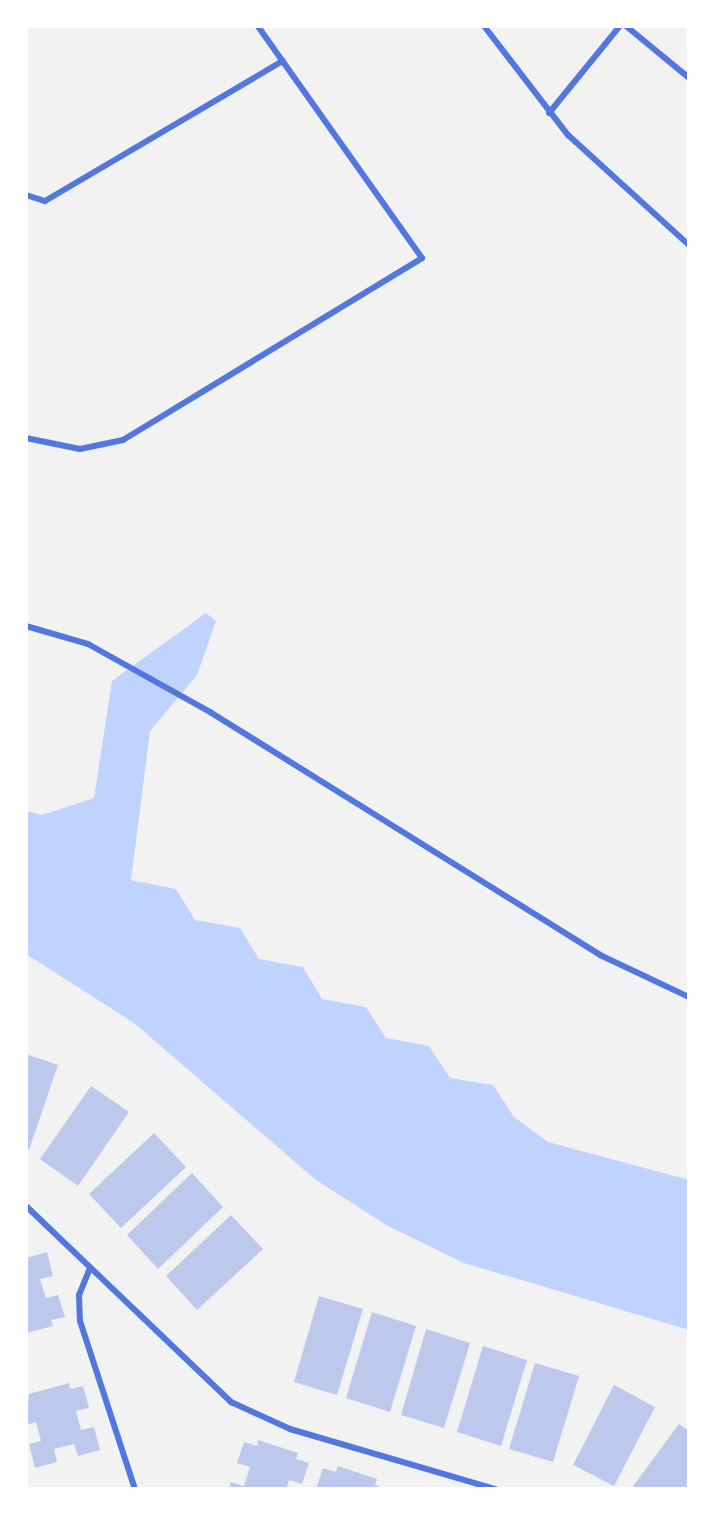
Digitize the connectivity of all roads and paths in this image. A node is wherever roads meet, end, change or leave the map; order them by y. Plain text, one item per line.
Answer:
1 (258, 26) edge
2 (484, 26) edge
3 (623, 26) edge
4 (283, 61) junction
5 (689, 78) edge
6 (549, 113) junction
7 (26, 195) edge
8 (689, 245) edge
9 (26, 438) edge
10 (26, 626) edge
11 (689, 997) edge
12 (26, 1206) edge
13 (90, 1268) junction
14 (135, 1489) edge
15 (495, 1489) edge

1 - 4 lane
2 - 6 lane
3 - 5 lane
3 - 6 lane
4 - 7 lane
4 - 9 lane
6 - 8 lane
10 - 11 lane
12 - 13 lane
13 - 14 lane
13 - 15 lane

